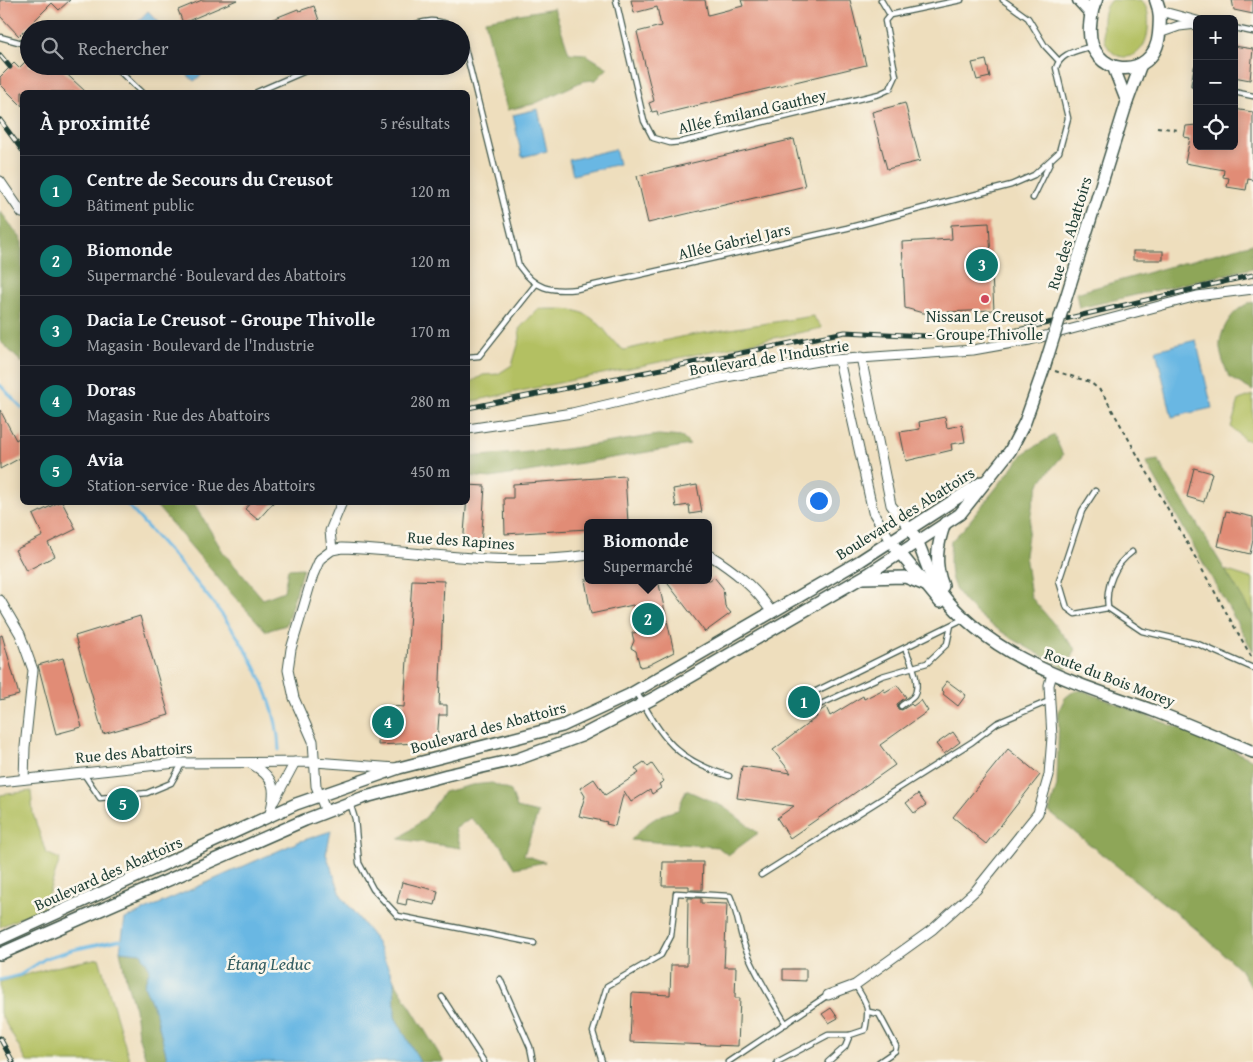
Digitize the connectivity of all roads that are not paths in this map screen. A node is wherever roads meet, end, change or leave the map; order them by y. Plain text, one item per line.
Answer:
1 (616, 0) edge
2 (881, 0) edge
3 (961, 0) edge
4 (1003, 0) edge
5 (1079, 0) edge
6 (1096, 0) edge
7 (1158, 6) edge
8 (1091, 13) junction
9 (890, 15) junction
10 (1193, 21) edge
11 (1193, 24) edge
12 (1238, 29) edge
13 (1253, 32) edge
14 (1159, 33) junction
15 (0, 37) edge
16 (20, 42) edge
17 (1092, 46) junction
18 (1058, 60) junction
19 (1141, 64) junction
20 (1113, 66) junction
21 (470, 68) edge
22 (123, 75) edge
23 (296, 75) edge
24 (139, 90) edge
25 (262, 90) edge
26 (1238, 93) edge
27 (1253, 96) edge
28 (1127, 102) junction
29 (1052, 160) junction
30 (0, 181) edge
31 (1033, 198) dead end
32 (20, 210) edge
33 (536, 284) junction
34 (1253, 289) edge
35 (470, 357) edge
36 (861, 358) junction
37 (839, 360) junction
38 (470, 429) edge
39 (988, 479) junction
40 (1095, 491) dead end
41 (341, 505) edge
42 (945, 523) junction
43 (910, 529) junction
44 (891, 541) junction
45 (917, 541) junction
46 (332, 550) junction
47 (900, 552) junction
48 (1132, 552) dead end
49 (584, 556) edge
50 (712, 557) edge
51 (861, 578) junction
52 (925, 585) junction
53 (0, 600) edge
54 (950, 602) junction
55 (1108, 608) junction
56 (772, 613) junction
57 (964, 618) junction
58 (951, 625) junction
59 (905, 648) junction
60 (913, 667) junction
61 (1253, 668) edge
62 (1052, 674) junction
63 (636, 691) junction
64 (1050, 700) junction
65 (643, 704) junction
66 (901, 706) dead end
67 (1253, 752) edge
68 (247, 762) junction
69 (295, 762) junction
70 (315, 762) junction
71 (183, 763) junction
72 (399, 768) junction
73 (84, 773) junction
74 (729, 776) dead end
75 (24, 779) junction
76 (0, 782) edge
77 (318, 797) junction
78 (273, 803) junction
79 (350, 803) junction
80 (326, 812) junction
81 (269, 817) junction
82 (761, 875) dead end
83 (0, 939) edge
84 (534, 943) dead end
85 (0, 954) edge
86 (500, 979) dead end
87 (854, 985) junction
88 (828, 995) joint
89 (442, 997) dead end
90 (869, 1012) junction
91 (786, 1024) junction
92 (850, 1035) junction
93 (484, 1062) edge
94 (534, 1062) edge
95 (602, 1062) edge
96 (728, 1062) edge
97 (777, 1062) edge
98 (828, 1062) edge
99 (879, 1062) edge

1 - 9 lane, Allée Émiland Gauthey
2 - 9 lane
3 - 9 lane
4 - 18 lane
5 - 8 main road
6 - 8 main road
7 - 10 street
7 - 14 main road
8 - 17 main road
11 - 14 street
12 - 13 lane
14 - 19 main road
15 - 16 lane
17 - 18 lane
17 - 20 main road
18 - 29 lane, Allée Gabriel Jars
19 - 20 main road
19 - 28 street, Rue des Abattoirs
20 - 28 street
21 - 33 lane
22 - 24 lane
23 - 25 lane
26 - 27 lane
28 - 39 street, Rue des Abattoirs, bridge
29 - 31 lane
29 - 33 lane, Allée Gabriel Jars
30 - 32 street
33 - 35 lane
34 - 36 street, Boulevard de l'Industrie
36 - 37 street, Boulevard de l'Industrie
36 - 43 street
37 - 38 street, Boulevard de l'Industrie
37 - 44 street
39 - 42 street, Boulevard des Abattoirs
39 - 43 street, Boulevard des Abattoirs
40 - 55 lane
41 - 46 street
42 - 45 street, Boulevard des Abattoirs
42 - 54 street, Route du Bois Morey
43 - 44 street, Boulevard des Abattoirs
43 - 45 street, Route du Bois Morey
44 - 47 street, Route du Bois Morey
44 - 56 street, Boulevard des Abattoirs
45 - 47 street, Boulevard des Abattoirs
45 - 54 street, Route du Bois Morey
46 - 49 street, Rue des Rapines
46 - 70 street
47 - 51 street, Boulevard des Abattoirs
47 - 52 street, Route du Bois Morey
48 - 55 lane
50 - 56 street
51 - 52 street
51 - 65 street, Boulevard des Abattoirs
52 - 57 street, Route du Bois Morey
53 - 75 street
54 - 57 street, Route du Bois Morey
55 - 61 lane
56 - 63 street, Boulevard des Abattoirs
57 - 58 lane
57 - 62 street, Route du Bois Morey
58 - 59 lane
58 - 60 lane
59 - 60 lane
59 - 60 lane
60 - 66 lane
62 - 64 street
62 - 67 street, Route du Bois Morey
63 - 65 lane
63 - 72 street, Boulevard des Abattoirs
64 - 82 lane
64 - 87 street
65 - 74 lane
65 - 79 street, Boulevard des Abattoirs
68 - 69 street, Rue des Abattoirs
68 - 71 street, Rue des Abattoirs
68 - 78 street
69 - 70 street, Rue des Abattoirs
69 - 78 street
70 - 72 street, Rue des Abattoirs
70 - 77 street
71 - 73 street, Rue des Abattoirs
71 - 73 lane
72 - 77 street, Boulevard des Abattoirs
73 - 75 street, Rue des Abattoirs
75 - 76 street, Rue des Abattoirs
77 - 80 street
77 - 81 street, Boulevard des Abattoirs
78 - 81 street
79 - 80 street, Boulevard des Abattoirs
79 - 84 lane
80 - 85 street, Boulevard des Abattoirs
81 - 83 street, Boulevard des Abattoirs
86 - 94 lane
87 - 88 street
87 - 90 lane
88 - 91 lane
89 - 93 lane
90 - 92 lane
90 - 99 lane
91 - 95 lane
91 - 96 lane
92 - 97 lane
92 - 98 lane

